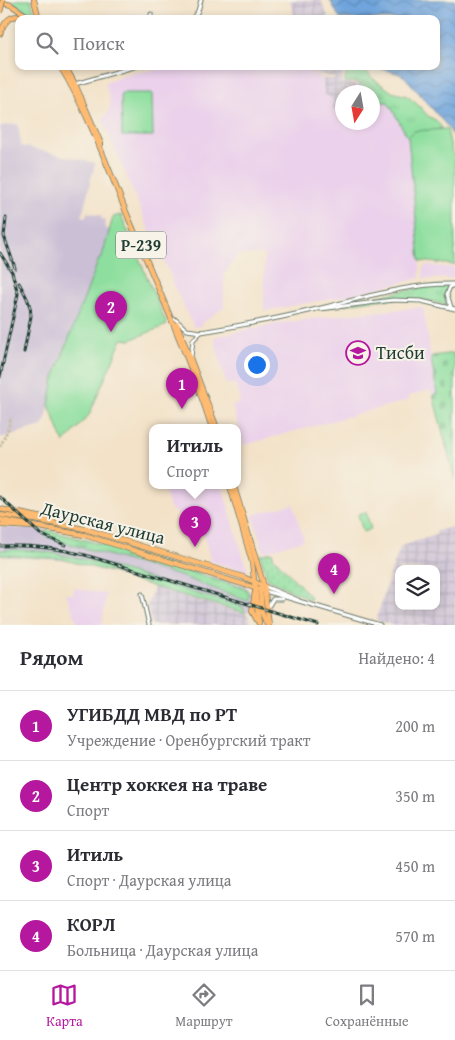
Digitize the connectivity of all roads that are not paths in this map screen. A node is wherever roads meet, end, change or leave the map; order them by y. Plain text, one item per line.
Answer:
1 (11, 0) edge
2 (34, 0) edge
3 (201, 0) edge
4 (1, 1) edge
5 (0, 12) edge
6 (26, 15) edge
7 (38, 15) edge
8 (195, 15) edge
9 (15, 17) edge
10 (0, 34) edge
11 (62, 70) edge
12 (67, 70) edge
13 (123, 70) edge
14 (75, 84) junction
15 (455, 284) edge
16 (453, 309) edge
17 (314, 310) junction
18 (175, 319) junction
19 (201, 332) junction
20 (191, 359) junction
21 (211, 424) edge
22 (215, 424) edge
23 (231, 489) edge
24 (235, 489) edge
25 (0, 509) edge
26 (2, 515) edge
27 (0, 520) edge
28 (0, 525) edge
29 (65, 528) junction
30 (114, 540) junction
31 (255, 582) junction
32 (261, 589) junction
33 (142, 594) dead end
34 (288, 600) junction
35 (310, 605) junction
36 (267, 608) junction
37 (259, 624) edge
38 (149, 625) edge
39 (268, 625) edge
40 (380, 625) edge

1 - 4 main road
2 - 7 main road
3 - 8 street
4 - 5 main road, bridge
4 - 6 main road
9 - 10 main road
11 - 21 main road, Р-239
12 - 14 main road, Р-239
13 - 14 street
14 - 18 main road, Р-239
15 - 16 street
15 - 17 street
16 - 17 street
17 - 19 street
18 - 19 street
18 - 20 main road, Р-239
19 - 20 street
20 - 22 main road, Р-239
23 - 31 main road
24 - 32 main road
25 - 29 main road
26 - 29 main road, Даурская улица
27 - 29 main road
28 - 29 main road
29 - 30 main road, Даурская улица
30 - 31 main road, Даурская улица
30 - 32 main road, Даурская улица
31 - 32 main road, Даурская улица
31 - 32 main road
32 - 34 street, Даурская улица
32 - 35 street, Даурская улица
32 - 36 main road
32 - 37 main road
32 - 39 main road
33 - 38 street
34 - 35 street, Даурская улица
34 - 36 street
35 - 40 street, Даурская улица
36 - 39 main road

